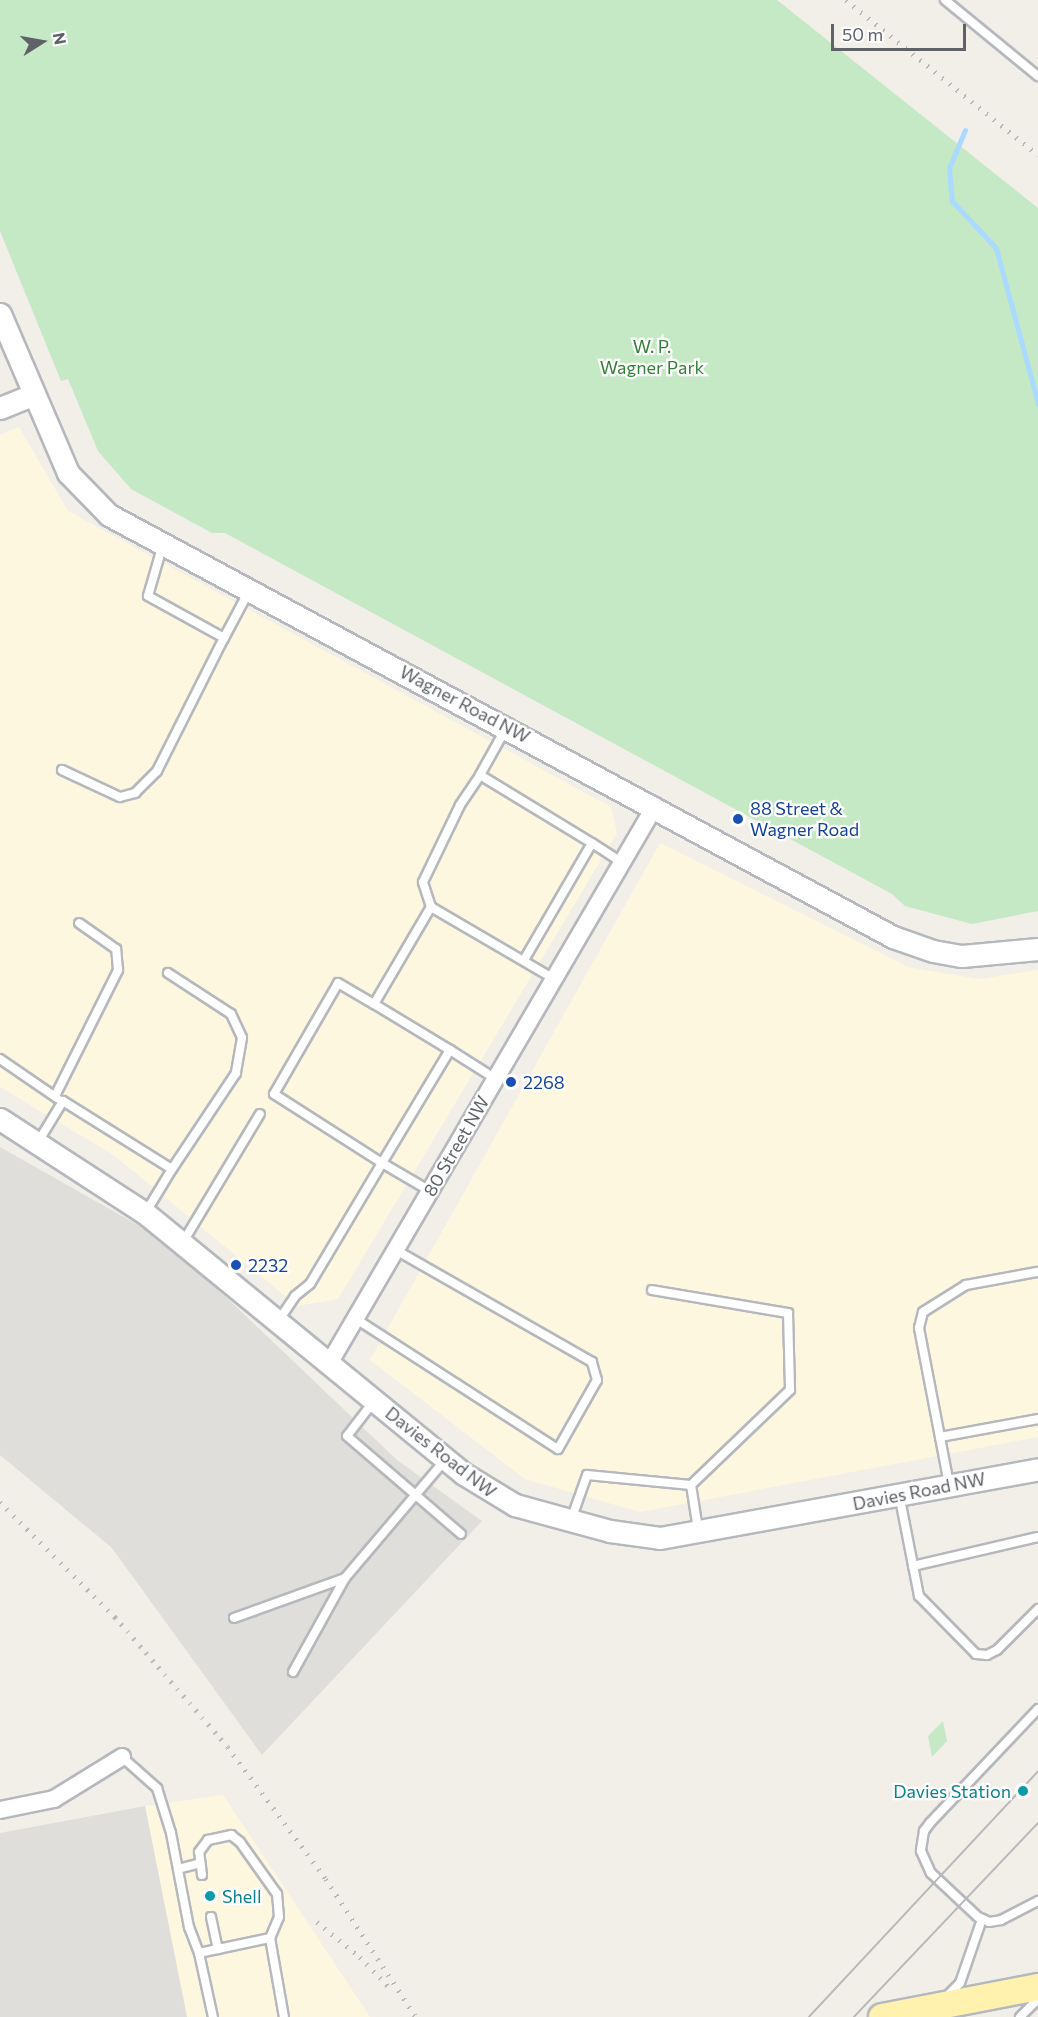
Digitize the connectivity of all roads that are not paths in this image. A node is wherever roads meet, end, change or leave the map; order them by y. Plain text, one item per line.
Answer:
1 (945, 0) edge
2 (955, 3) edge
3 (1038, 76) edge
4 (1, 319) edge
5 (32, 395) junction
6 (0, 408) edge
7 (163, 544) junction
8 (250, 588) junction
9 (224, 638) junction
10 (507, 726) junction
11 (62, 770) dead end
12 (480, 775) junction
13 (655, 806) junction
14 (592, 843) junction
15 (623, 863) junction
16 (431, 907) junction
17 (79, 923) dead end
18 (1038, 949) edge
19 (524, 960) junction
20 (168, 973) dead end
21 (554, 979) junction
22 (374, 1004) junction
23 (450, 1050) junction
24 (0, 1059) edge
25 (496, 1079) junction
26 (59, 1099) junction
27 (260, 1114) dead end
28 (0, 1119) edge
29 (37, 1142) junction
30 (382, 1163) junction
31 (172, 1169) junction
32 (430, 1191) junction
33 (145, 1213) junction
34 (183, 1242) junction
35 (396, 1250) junction
36 (1037, 1272) edge
37 (652, 1290) dead end
38 (356, 1319) junction
39 (279, 1320) junction
40 (330, 1362) junction
41 (375, 1400) junction
42 (1038, 1419) edge
43 (940, 1437) junction
44 (446, 1459) junction
45 (1038, 1468) edge
46 (691, 1485) junction
47 (949, 1485) junction
48 (899, 1494) junction
49 (416, 1495) junction
50 (571, 1521) junction
51 (699, 1533) junction
52 (461, 1534) dead end
53 (1038, 1537) edge
54 (913, 1566) junction
55 (345, 1578) junction
56 (1038, 1609) edge
57 (234, 1618) dead end
58 (293, 1672) dead end
59 (1038, 1709) edge
60 (122, 1757) joint
61 (0, 1810) edge
62 (200, 1863) junction
63 (178, 1869) junction
64 (202, 1875) dead end
65 (1037, 1904) edge
66 (211, 1917) dead end
67 (982, 1919) junction
68 (270, 1938) junction
69 (218, 1949) junction
70 (199, 1953) junction
71 (1038, 1987) edge
72 (1038, 1999) edge
73 (931, 2008) junction
74 (213, 2017) edge
75 (284, 2017) edge
76 (882, 2017) edge
77 (1020, 2017) edge

1 - 2 lane
2 - 3 lane
4 - 5 street, Wagner Road NW
5 - 6 street
5 - 7 street, Wagner Road NW
7 - 8 street, Wagner Road NW
7 - 9 lane
8 - 9 lane
8 - 10 street, Wagner Road NW
9 - 11 lane
10 - 12 lane
10 - 13 street, Wagner Road NW
12 - 14 lane
12 - 16 lane
13 - 15 street, 80 Street NW
13 - 18 street, Wagner Road NW
14 - 15 lane
14 - 19 lane
15 - 21 street, 80 Street NW
16 - 19 lane
16 - 22 lane
17 - 26 lane
19 - 21 lane
20 - 31 lane
21 - 25 street, 80 Street NW
22 - 23 lane
22 - 30 lane
23 - 25 lane
23 - 30 lane
24 - 26 lane
25 - 32 street, 80 Street NW
26 - 29 lane
26 - 31 lane
27 - 34 lane
28 - 29 street, Davies Road NW
29 - 33 street, Davies Road NW
30 - 32 lane
30 - 39 lane
31 - 33 lane
32 - 35 street, 80 Street NW
33 - 34 street, Davies Road NW
34 - 39 street, Davies Road NW
35 - 38 street, 80 Street NW
35 - 38 lane
36 - 43 lane
37 - 46 lane
38 - 40 street, 80 Street NW
39 - 40 street, Davies Road NW
40 - 41 street, Davies Road NW
41 - 44 street, Davies Road NW
41 - 49 lane
42 - 43 lane
43 - 47 lane
44 - 49 lane
44 - 50 street, Davies Road NW
45 - 47 street, Davies Road NW
46 - 50 lane
46 - 51 lane
47 - 48 street, Davies Road NW
48 - 51 street, Davies Road NW
48 - 54 lane
49 - 52 lane
49 - 55 lane
50 - 51 street, Davies Road NW
53 - 54 lane
54 - 56 lane
55 - 57 lane
55 - 58 lane
59 - 67 lane
60 - 61 street
60 - 63 lane
62 - 63 lane
62 - 64 lane
62 - 68 lane
63 - 70 lane
65 - 67 lane
66 - 69 lane
67 - 73 lane
68 - 69 lane
68 - 75 lane
69 - 70 lane
70 - 74 lane
71 - 73 main road
72 - 77 lane
73 - 76 main road

